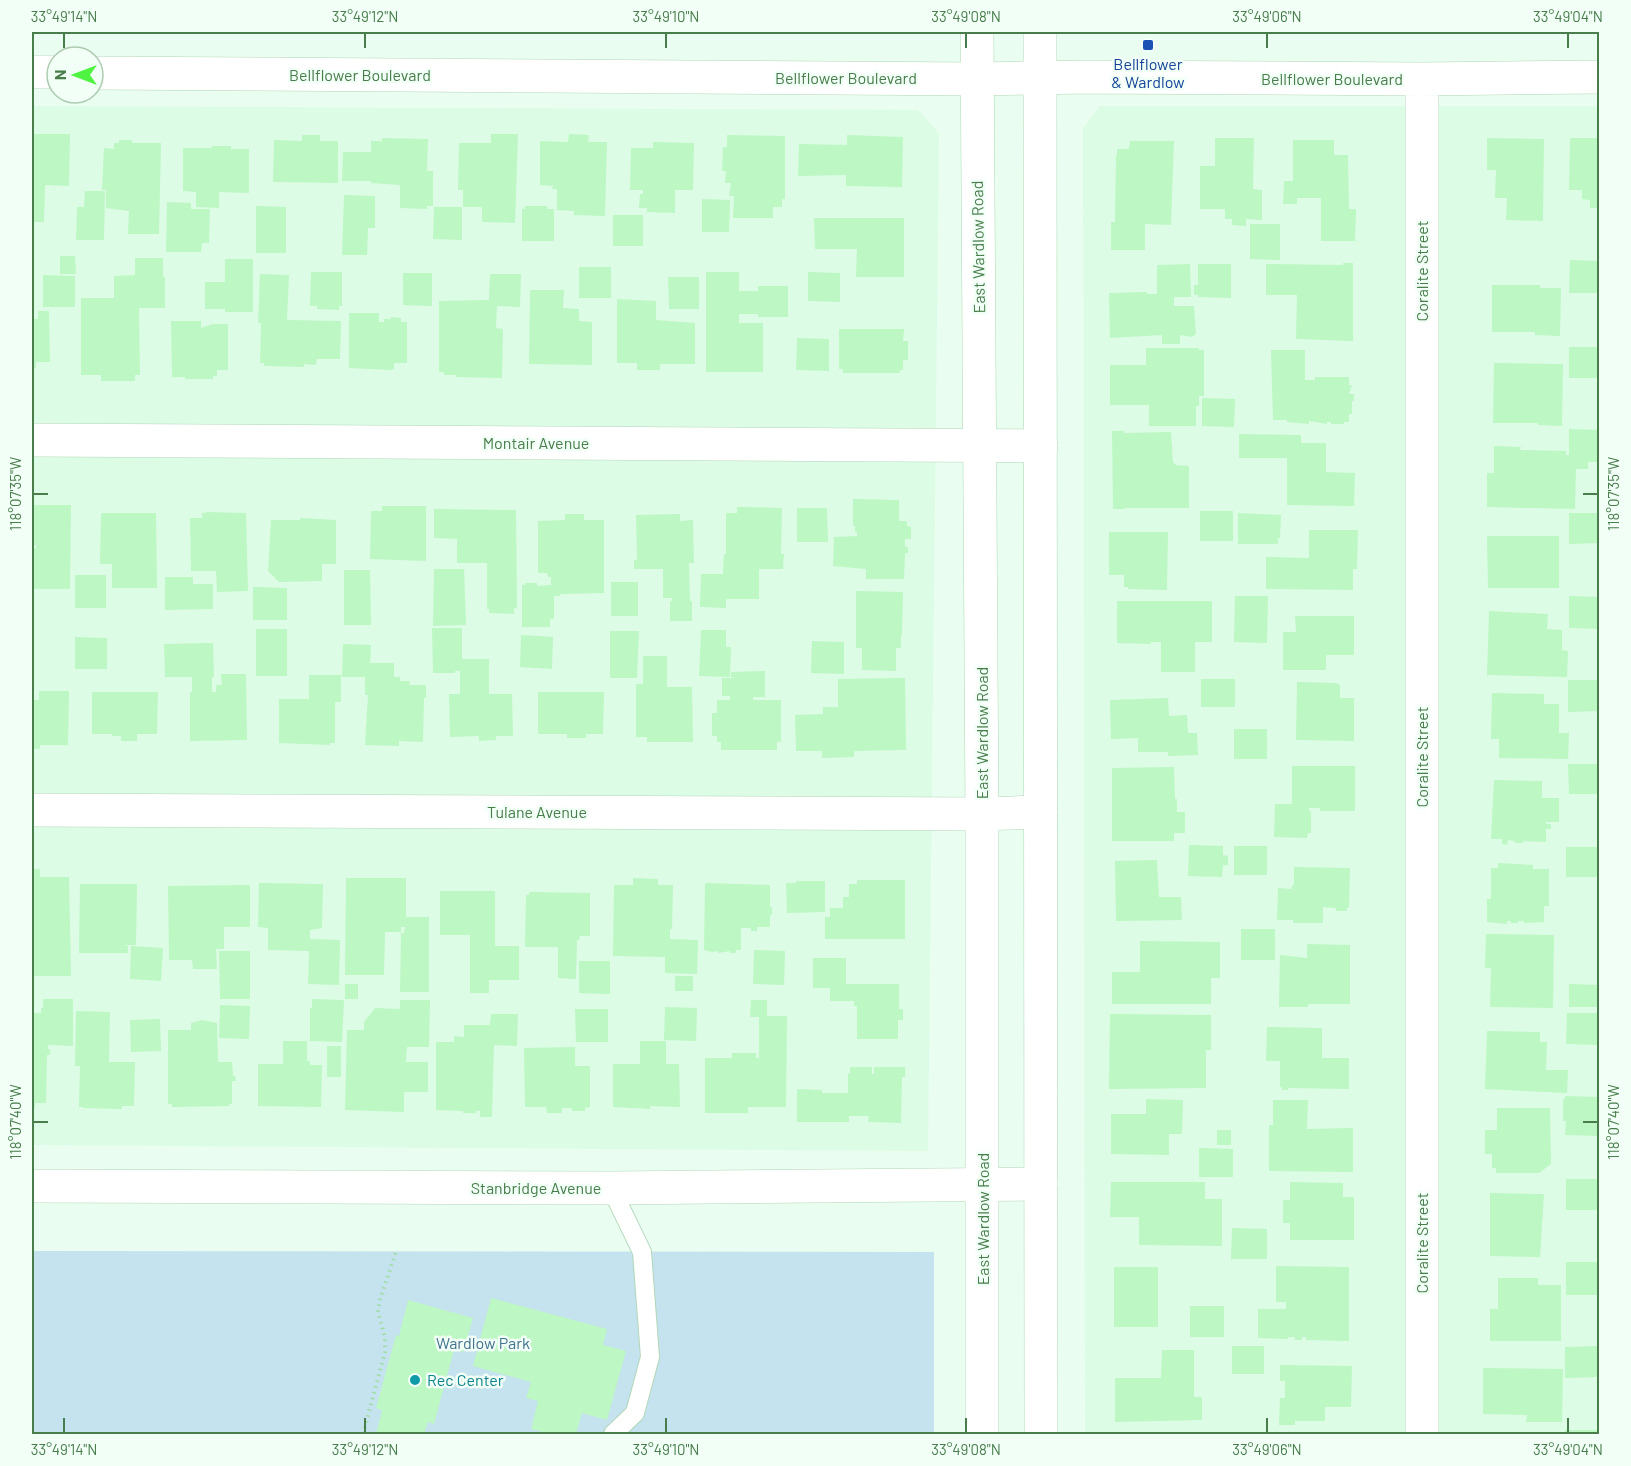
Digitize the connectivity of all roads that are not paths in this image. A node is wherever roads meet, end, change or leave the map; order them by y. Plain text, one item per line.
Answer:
1 (977, 32) edge
2 (1040, 32) edge
3 (105, 73) edge
4 (1599, 77) edge
5 (1040, 78) junction
6 (976, 79) junction
7 (1422, 79) junction
8 (32, 440) edge
9 (980, 445) junction
10 (1041, 446) junction
11 (32, 810) edge
12 (1041, 812) junction
13 (982, 814) junction
14 (984, 1184) junction
15 (1041, 1184) junction
16 (32, 1186) edge
17 (611, 1188) junction
18 (613, 1434) edge
19 (982, 1434) edge
20 (1041, 1434) edge
21 (1422, 1434) edge

1 - 6 street, East Wardlow Road
2 - 5 street
3 - 6 street, Bellflower Boulevard
4 - 7 street, Bellflower Boulevard
5 - 6 street, Bellflower Boulevard
5 - 7 street, Bellflower Boulevard
5 - 10 street
6 - 9 street, East Wardlow Road
7 - 21 street, Coralite Street
8 - 9 street, Montair Avenue
9 - 10 street, Montair Avenue
9 - 13 street, East Wardlow Road
10 - 12 street
11 - 13 street, Tulane Avenue
12 - 13 street, Tulane Avenue
12 - 15 street
13 - 14 street, East Wardlow Road
14 - 15 street, Stanbridge Avenue
14 - 17 street, Stanbridge Avenue
14 - 19 street, East Wardlow Road
15 - 20 street
16 - 17 street, Stanbridge Avenue
17 - 18 lane

